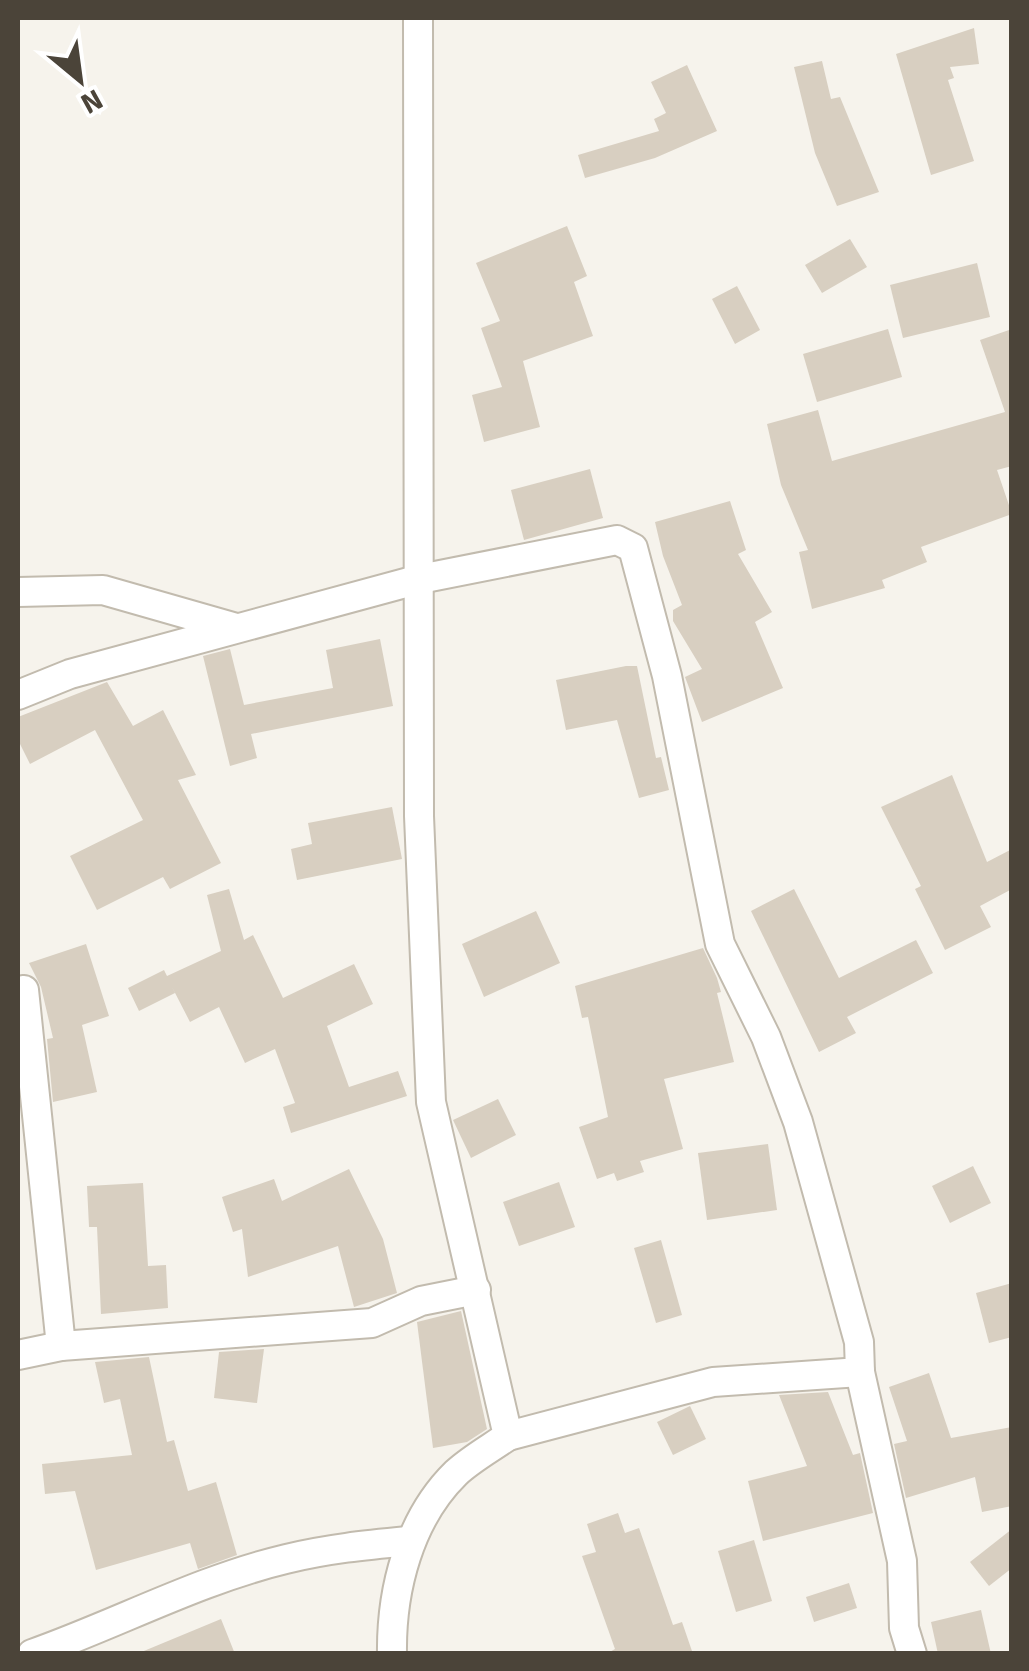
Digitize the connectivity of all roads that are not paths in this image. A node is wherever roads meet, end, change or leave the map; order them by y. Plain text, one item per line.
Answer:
1 (418, 18) edge
2 (420, 579) junction
3 (18, 592) edge
4 (237, 629) junction
5 (18, 696) edge
6 (24, 990) dead end
7 (476, 1290) junction
8 (61, 1346) junction
9 (18, 1355) edge
10 (860, 1372) junction
11 (508, 1436) junction
12 (408, 1541) junction
13 (32, 1654) edge
14 (392, 1654) edge
15 (912, 1654) edge

1 - 2 street
2 - 4 street
2 - 7 street
2 - 10 street
3 - 4 street
4 - 5 street
6 - 8 street
7 - 8 street
7 - 11 street
8 - 9 street
10 - 11 street
10 - 15 street
11 - 12 street
12 - 13 street
12 - 14 street

